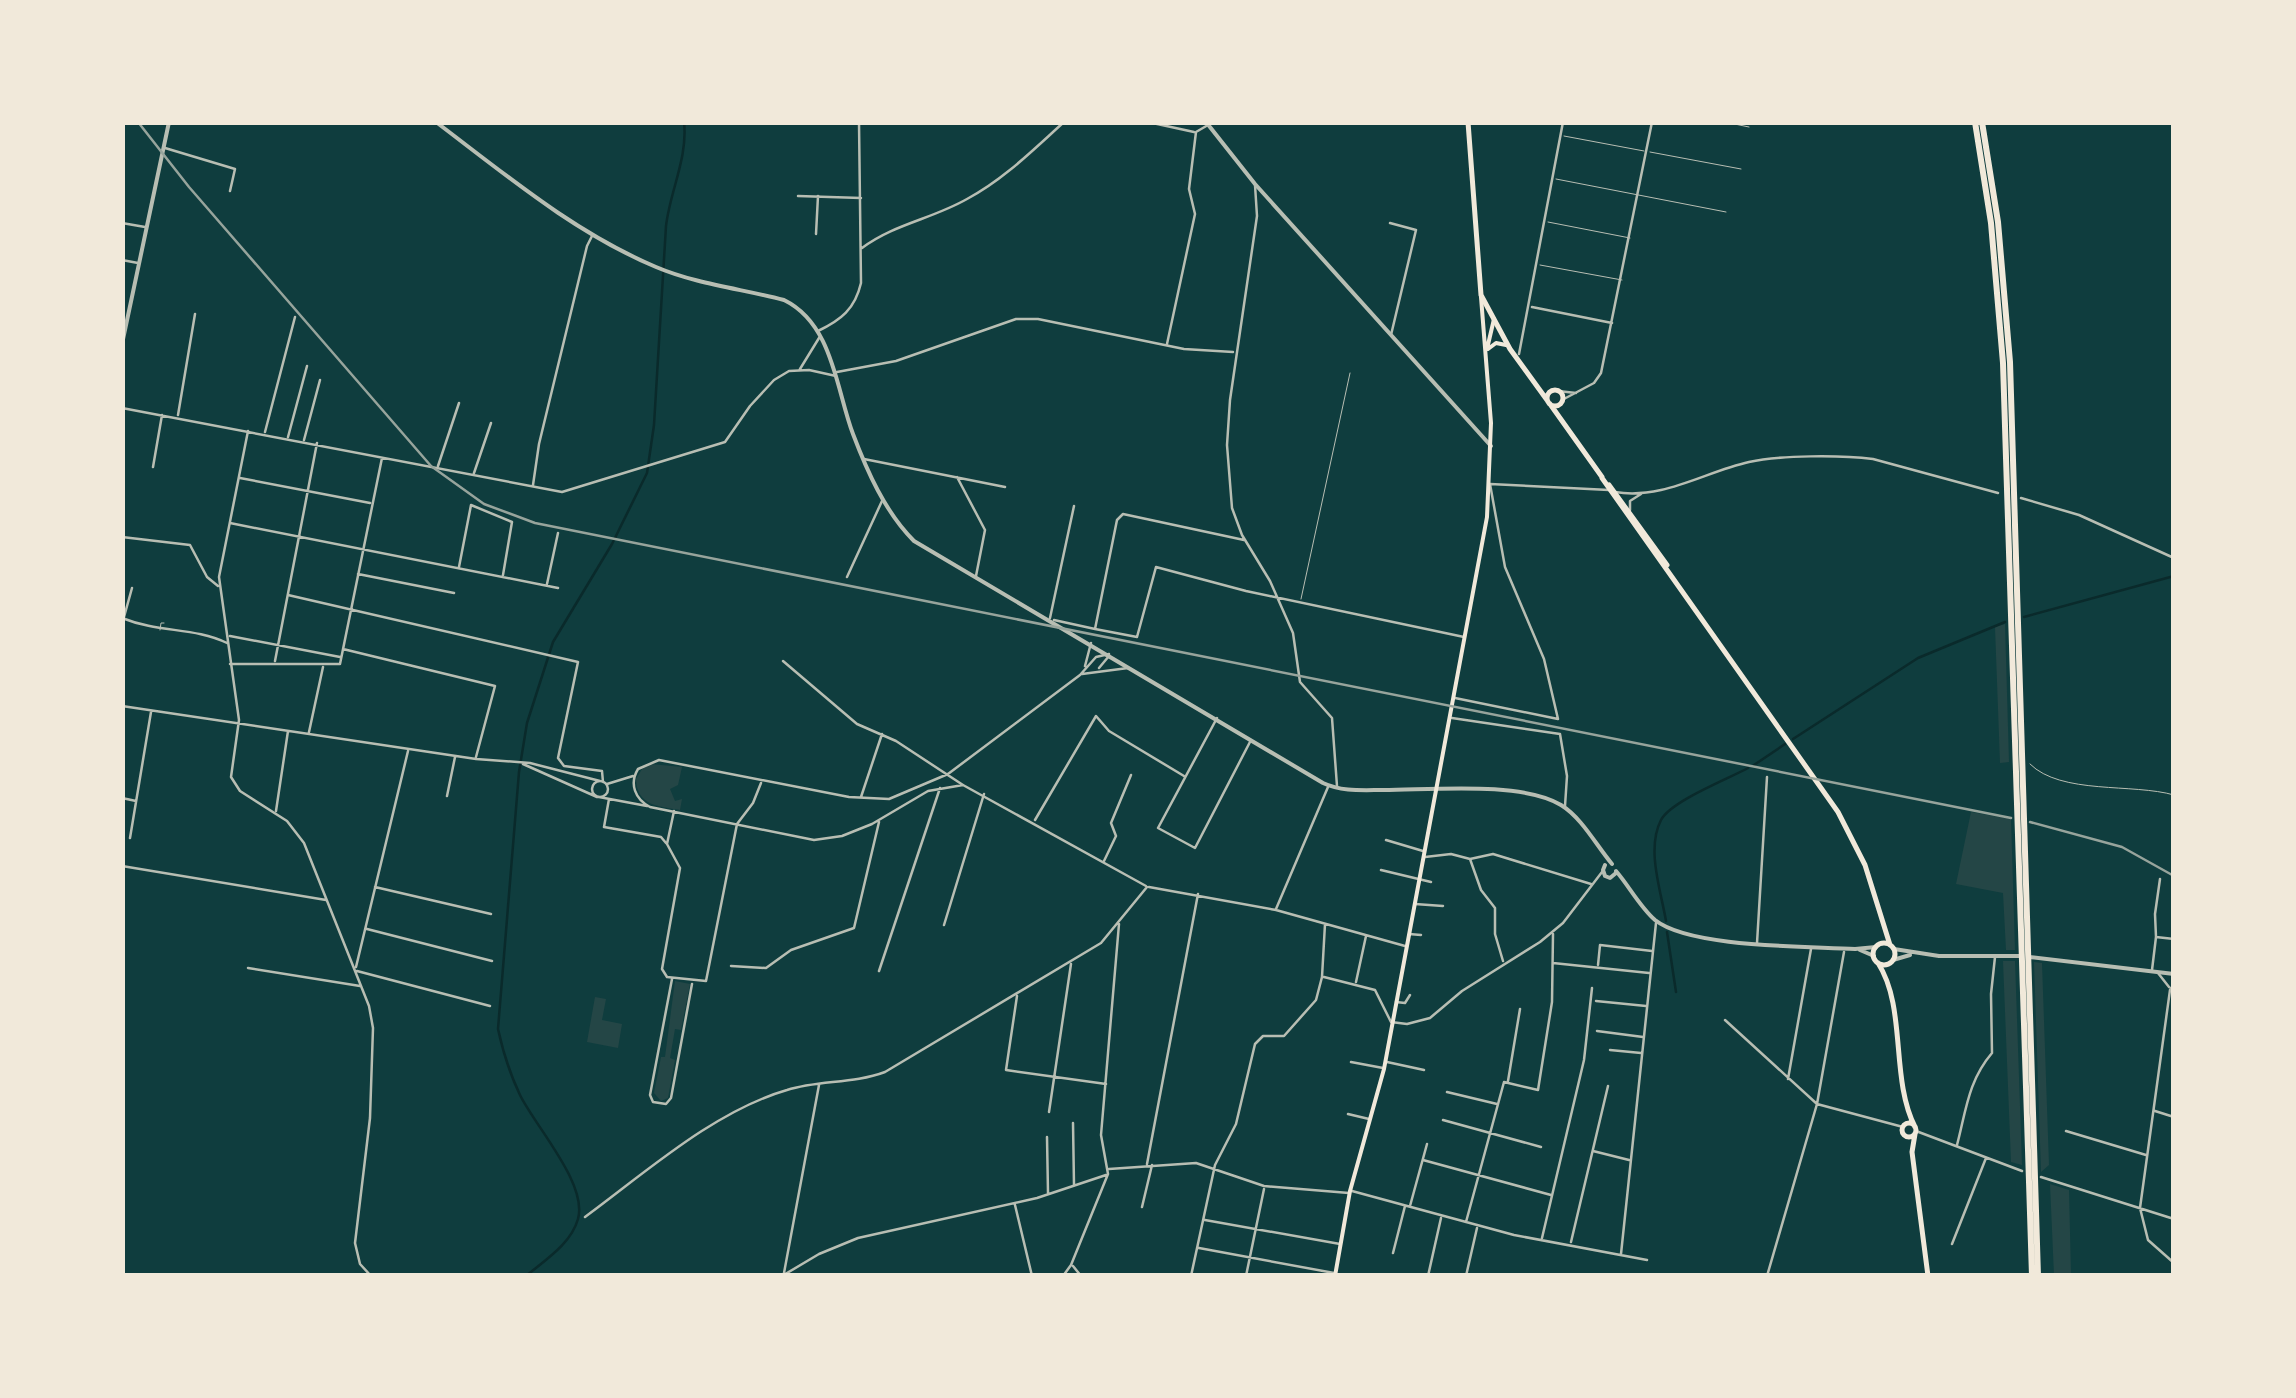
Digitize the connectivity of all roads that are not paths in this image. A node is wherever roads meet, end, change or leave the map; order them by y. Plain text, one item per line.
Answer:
1 (169, 122) edge
2 (436, 122) edge
3 (859, 122) edge
4 (1064, 122) edge
5 (1148, 122) edge
6 (1468, 122) edge
7 (1563, 122) edge
8 (1652, 122) edge
9 (1725, 122) edge
10 (1978, 122) edge
11 (1207, 124) edge
12 (1749, 127) dead end
13 (1196, 132) junction
14 (1564, 136) dead end
15 (164, 148) junction
16 (1647, 152) junction
17 (1741, 169) dead end
18 (1556, 179) dead end
19 (1255, 184) junction
20 (230, 192) dead end
21 (1638, 194) junction
22 (798, 196) dead end
23 (818, 196) junction
24 (862, 198) junction
25 (1726, 212) dead end
26 (1548, 222) dead end
27 (122, 223) edge
28 (1390, 223) dead end
29 (146, 228) junction
30 (816, 234) dead end
31 (592, 236) junction
32 (1630, 238) junction
33 (862, 248) junction
34 (122, 260) edge
35 (139, 263) junction
36 (1540, 265) dead end
37 (1622, 280) junction
38 (1481, 295) junction
39 (1530, 307) junction
40 (195, 314) dead end
41 (295, 317) dead end
42 (1494, 319) junction
43 (1613, 323) junction
44 (1483, 325) junction
45 (818, 334) junction
46 (1391, 337) junction
47 (122, 344) edge
48 (1167, 346) junction
49 (1510, 348) junction
50 (1236, 352) junction
51 (1486, 353) junction
52 (1519, 354) dead end
53 (308, 366) dead end
54 (800, 368) junction
55 (1350, 373) dead end
56 (837, 374) junction
57 (1534, 378) junction
58 (320, 380) dead end
59 (1557, 391) junction
60 (1578, 393) junction
61 (1562, 401) junction
62 (1548, 402) junction
63 (460, 403) dead end
64 (122, 408) edge
65 (162, 414) junction
66 (178, 417) junction
67 (1565, 422) junction
68 (491, 424) dead end
69 (248, 430) junction
70 (265, 434) junction
71 (288, 438) junction
72 (304, 441) junction
73 (316, 444) junction
74 (1491, 446) junction
75 (383, 456) junction
76 (864, 458) junction
77 (153, 467) dead end
78 (438, 467) junction
79 (474, 474) junction
80 (956, 476) junction
81 (238, 477) junction
82 (1490, 484) junction
83 (534, 487) junction
84 (1004, 487) dead end
85 (308, 490) junction
86 (1612, 491) junction
87 (1647, 492) junction
88 (1627, 494) junction
89 (1998, 494) dead end
90 (2022, 498) dead end
91 (883, 499) junction
92 (1623, 502) junction
93 (372, 503) junction
94 (1074, 506) dead end
95 (1630, 510) junction
96 (228, 523) junction
97 (1632, 523) junction
98 (558, 533) dead end
99 (122, 536) edge
100 (300, 537) junction
101 (1245, 541) junction
102 (362, 549) junction
103 (2174, 558) edge
104 (459, 568) junction
105 (1670, 572) junction
106 (357, 574) junction
107 (503, 577) junction
108 (847, 577) dead end
109 (976, 577) junction
110 (546, 586) junction
111 (132, 588) dead end
112 (220, 588) junction
113 (558, 588) dead end
114 (454, 593) dead end
115 (288, 595) junction
116 (1278, 597) junction
117 (1300, 602) junction
118 (350, 608) junction
119 (123, 618) edge
120 (1051, 620) junction
121 (164, 623) dead end
122 (1095, 629) junction
123 (160, 630) junction
124 (227, 635) junction
125 (1466, 637) junction
126 (227, 643) junction
127 (1091, 643) junction
128 (278, 646) junction
129 (343, 649) junction
130 (1109, 654) junction
131 (341, 658) junction
132 (783, 662) dead end
133 (274, 663) junction
134 (230, 664) junction
135 (324, 665) junction
136 (1131, 668) junction
137 (1084, 669) junction
138 (1092, 671) junction
139 (1080, 675) junction
140 (1454, 698) junction
141 (122, 706) edge
142 (152, 711) junction
143 (1450, 717) junction
144 (1217, 718) junction
145 (238, 724) junction
146 (288, 730) junction
147 (308, 734) junction
148 (882, 734) junction
149 (1252, 740) junction
150 (409, 749) junction
151 (456, 756) junction
152 (476, 759) junction
153 (529, 764) junction
154 (2030, 764) dead end
155 (948, 774) junction
156 (1131, 775) dead end
157 (634, 776) junction
158 (1185, 776) junction
159 (1767, 777) dead end
160 (762, 781) junction
161 (603, 782) junction
162 (963, 784) junction
163 (1329, 786) junction
164 (940, 788) junction
165 (1338, 788) junction
166 (1436, 788) junction
167 (984, 794) junction
168 (2174, 795) edge
169 (447, 796) dead end
170 (598, 797) junction
171 (122, 798) edge
172 (860, 799) junction
173 (609, 800) junction
174 (137, 801) junction
175 (650, 807) junction
176 (1565, 808) junction
177 (674, 811) junction
178 (276, 812) junction
179 (879, 820) junction
180 (1034, 822) junction
181 (737, 824) junction
182 (130, 838) dead end
183 (1386, 840) dead end
184 (667, 844) junction
185 (1424, 854) junction
186 (1470, 859) junction
187 (1103, 862) junction
188 (122, 866) edge
189 (1606, 867) junction
190 (1382, 870) dead end
191 (1616, 871) junction
192 (1609, 877) junction
193 (2160, 879) dead end
194 (1418, 880) junction
195 (1431, 882) dead end
196 (1594, 882) junction
197 (1628, 886) junction
198 (376, 887) junction
199 (1148, 887) junction
200 (1198, 894) junction
201 (328, 900) junction
202 (1413, 904) junction
203 (1443, 906) dead end
204 (1276, 910) junction
205 (490, 914) dead end
206 (1879, 917) junction
207 (1656, 921) junction
208 (1120, 922) junction
209 (1326, 924) junction
210 (944, 925) dead end
211 (365, 928) junction
212 (1552, 932) junction
213 (1408, 934) junction
214 (1366, 935) junction
215 (1421, 935) dead end
216 (2156, 937) junction
217 (2174, 940) edge
218 (1757, 943) junction
219 (1404, 946) junction
220 (1877, 946) junction
221 (1812, 947) junction
222 (1892, 947) junction
223 (1845, 948) junction
224 (1855, 949) junction
225 (1653, 951) junction
226 (1920, 955) junction
227 (1995, 956) junction
228 (1876, 959) junction
229 (492, 961) dead end
230 (1892, 961) junction
231 (1071, 962) junction
232 (1504, 963) junction
233 (1553, 963) junction
234 (731, 966) dead end
235 (248, 968) dead end
236 (1597, 968) junction
237 (356, 969) junction
238 (880, 971) dead end
239 (2154, 972) junction
240 (1651, 973) junction
241 (2174, 974) edge
242 (1322, 977) junction
243 (672, 978) junction
244 (693, 982) junction
245 (1356, 984) junction
246 (2174, 984) edge
247 (362, 986) junction
248 (1592, 988) dead end
249 (1890, 990) junction
250 (2170, 990) junction
251 (1017, 995) junction
252 (1410, 995) dead end
253 (1596, 1001) dead end
254 (1395, 1002) junction
255 (490, 1006) dead end
256 (1647, 1006) junction
257 (1520, 1008) dead end
258 (1725, 1020) dead end
259 (1392, 1022) junction
260 (1598, 1031) dead end
261 (1644, 1037) junction
262 (1610, 1050) dead end
263 (1642, 1054) junction
264 (1385, 1061) junction
265 (1351, 1062) dead end
266 (1384, 1068) junction
267 (1424, 1070) dead end
268 (1054, 1076) junction
269 (1788, 1080) junction
270 (1506, 1082) junction
271 (1106, 1084) junction
272 (818, 1085) junction
273 (1608, 1086) dead end
274 (1447, 1092) dead end
275 (1817, 1104) junction
276 (1498, 1105) junction
277 (1907, 1107) junction
278 (2153, 1110) junction
279 (1049, 1112) dead end
280 (1348, 1114) dead end
281 (2174, 1116) edge
282 (1370, 1119) junction
283 (1443, 1120) dead end
284 (1073, 1123) dead end
285 (1904, 1130) junction
286 (1915, 1130) junction
287 (2066, 1131) dead end
288 (1490, 1134) junction
289 (1047, 1137) dead end
290 (1427, 1144) dead end
291 (1957, 1146) junction
292 (1540, 1147) dead end
293 (1592, 1151) junction
294 (1912, 1152) junction
295 (2147, 1155) junction
296 (1986, 1158) junction
297 (1423, 1160) junction
298 (1631, 1160) junction
299 (1146, 1164) junction
300 (1152, 1164) junction
301 (1214, 1168) junction
302 (2022, 1171) dead end
303 (1107, 1172) junction
304 (1479, 1176) junction
305 (2042, 1178) dead end
306 (1074, 1186) junction
307 (1264, 1186) junction
308 (1350, 1192) junction
309 (1048, 1195) junction
310 (1552, 1196) junction
311 (1015, 1204) junction
312 (1407, 1206) junction
313 (1142, 1208) dead end
314 (2140, 1208) junction
315 (1442, 1216) junction
316 (585, 1217) dead end
317 (2174, 1219) edge
318 (1203, 1220) junction
319 (1466, 1222) junction
320 (1478, 1225) junction
321 (1255, 1229) junction
322 (1542, 1240) junction
323 (1570, 1243) junction
324 (1340, 1244) junction
325 (1952, 1244) dead end
326 (1197, 1248) junction
327 (1394, 1253) dead end
328 (1621, 1254) junction
329 (1250, 1257) junction
330 (1648, 1260) dead end
331 (2174, 1262) edge
332 (1071, 1265) junction
333 (1081, 1274) edge
334 (1335, 1274) edge
335 (783, 1275) edge
336 (371, 1276) edge
337 (1032, 1276) edge
338 (1063, 1276) edge
339 (1092, 1276) edge
340 (1191, 1276) edge
341 (1246, 1276) edge
342 (1428, 1276) edge
343 (1466, 1276) edge
344 (1767, 1276) edge
345 (1928, 1276) edge
346 (2035, 1276) edge

1 - 15 street
2 - 31 street
3 - 24 street
4 - 33 street
5 - 13 street
6 - 38 main road
7 - 39 street
8 - 16 street
9 - 12 lane
10 - 346 highway
11 - 13 street
11 - 19 street
13 - 48 street
14 - 16 lane
15 - 20 street
15 - 29 street
16 - 17 lane
16 - 21 street
18 - 21 lane
19 - 46 street
19 - 50 street
21 - 25 lane
21 - 32 street
22 - 23 street
23 - 24 street
23 - 30 street
24 - 33 street
26 - 32 lane
27 - 29 street
28 - 46 street
29 - 35 street
31 - 45 street
31 - 83 street
32 - 37 street
33 - 45 street
34 - 35 street
35 - 47 street
36 - 37 lane
37 - 43 street
38 - 42 main road
38 - 44 main road
39 - 43 street
39 - 52 street
40 - 66 street
41 - 70 street
42 - 44 main road
42 - 49 main road
42 - 51 main road
43 - 60 street
44 - 51 main road
45 - 54 street
45 - 56 street
46 - 74 street
48 - 50 street
48 - 56 street
49 - 51 main road
49 - 57 main road
50 - 101 street
51 - 74 main road
53 - 71 street
54 - 56 street
54 - 83 street
55 - 117 lane
56 - 76 street
57 - 59 main road
57 - 62 main road
58 - 72 street
59 - 60 street
59 - 61 main road
59 - 62 main road
60 - 61 street
61 - 62 main road
61 - 67 main road
62 - 67 main road
63 - 78 street
64 - 65 street
65 - 66 street
65 - 77 street
66 - 69 street
67 - 86 main road
68 - 79 street
69 - 70 street
69 - 81 street
70 - 71 street
71 - 72 street
72 - 73 street
73 - 75 street
73 - 85 street
74 - 82 main road
75 - 78 street
75 - 93 street
76 - 80 street
76 - 91 street
78 - 79 street
79 - 83 street
80 - 84 street
80 - 109 street
81 - 85 street
81 - 96 street
82 - 86 street
82 - 125 main road
82 - 140 street
85 - 93 street
85 - 100 street
86 - 88 street
86 - 92 main road
86 - 97 main road
87 - 88 street
87 - 89 street
87 - 95 street
88 - 92 street
90 - 103 street
91 - 108 street
91 - 109 street
92 - 95 main road
92 - 97 main road
93 - 102 street
94 - 120 street
95 - 105 main road
96 - 100 street
96 - 112 street
97 - 105 main road
98 - 110 street
99 - 112 street
100 - 102 street
100 - 115 street
101 - 116 street
101 - 122 street
102 - 104 street
102 - 106 street
104 - 107 street
104 - 107 street
105 - 206 main road
106 - 114 street
106 - 118 street
107 - 110 street
109 - 120 street
110 - 113 street
111 - 119 street
112 - 124 street
115 - 118 street
115 - 128 street
116 - 117 street
116 - 122 street
116 - 165 street
117 - 125 street
118 - 129 street
118 - 161 street
119 - 123 street
120 - 122 street
120 - 127 street
121 - 123 lane
123 - 126 street
124 - 126 street
124 - 128 street
125 - 140 main road
126 - 134 street
127 - 130 street
127 - 137 street
128 - 131 street
128 - 133 street
129 - 131 street
129 - 152 street
130 - 136 street
130 - 137 street
130 - 138 street
131 - 135 street
132 - 148 street
133 - 134 street
133 - 135 street
134 - 145 street
135 - 147 street
136 - 138 street
136 - 144 street
137 - 139 street
138 - 139 street
139 - 155 street
140 - 143 main road
141 - 142 street
142 - 145 street
142 - 174 street
143 - 166 main road
143 - 176 street
144 - 149 street
144 - 158 street
145 - 146 street
145 - 178 street
146 - 147 street
146 - 178 street
147 - 150 street
148 - 155 street
148 - 172 street
149 - 158 street
149 - 163 street
150 - 151 street
150 - 198 street
151 - 152 street
151 - 169 street
152 - 153 street
153 - 161 street
153 - 170 street
154 - 168 lane
155 - 162 street
155 - 172 street
156 - 187 street
157 - 160 street
157 - 161 street
157 - 175 street
158 - 180 street
159 - 218 street
160 - 172 street
160 - 181 street
161 - 170 street
161 - 170 street
162 - 164 street
162 - 167 street
163 - 165 street
163 - 204 street
164 - 179 street
164 - 238 street
165 - 166 street
166 - 176 street
166 - 185 main road
167 - 180 street
167 - 210 street
170 - 173 street
171 - 174 street
173 - 175 street
173 - 184 street
174 - 182 street
175 - 177 street
176 - 189 street
177 - 181 street
177 - 184 street
178 - 201 street
179 - 181 street
179 - 234 street
180 - 187 street
181 - 244 street
183 - 185 street
184 - 243 street
185 - 186 street
185 - 194 main road
186 - 196 street
186 - 232 street
187 - 199 street
188 - 201 street
189 - 191 street
189 - 192 street
189 - 196 street
190 - 194 street
191 - 192 street
191 - 197 street
192 - 196 street
192 - 197 street
193 - 216 street
194 - 195 street
194 - 202 main road
196 - 212 street
197 - 207 street
198 - 205 street
198 - 211 street
199 - 200 street
199 - 208 street
200 - 204 street
200 - 299 street
201 - 237 street
202 - 203 street
202 - 213 main road
204 - 209 street
206 - 220 main road
206 - 222 main road
207 - 218 street
207 - 225 street
208 - 231 street
208 - 271 street
209 - 214 street
209 - 242 street
211 - 229 street
211 - 237 street
212 - 232 street
212 - 233 street
213 - 215 street
213 - 219 main road
214 - 219 street
214 - 245 street
216 - 217 street
216 - 239 street
218 - 221 street
219 - 254 main road
220 - 222 main road
220 - 224 street
220 - 228 main road
221 - 223 street
221 - 269 street
222 - 226 street
222 - 230 main road
223 - 224 street
223 - 275 street
224 - 228 street
225 - 236 street
225 - 240 street
226 - 227 street
226 - 230 street
227 - 239 street
227 - 291 street
228 - 230 main road
228 - 249 main road
230 - 249 main road
231 - 251 street
231 - 268 street
232 - 259 street
233 - 236 street
233 - 270 street
235 - 247 street
236 - 240 street
237 - 247 street
237 - 255 street
239 - 241 street
239 - 250 street
240 - 256 street
242 - 245 street
242 - 301 street
243 - 244 street
243 - 244 street
245 - 259 street
246 - 250 street
247 - 336 street
248 - 310 street
249 - 277 main road
250 - 278 street
251 - 268 street
251 - 272 street
252 - 254 street
253 - 256 street
254 - 259 main road
256 - 261 street
257 - 270 street
258 - 269 street
259 - 264 main road
260 - 261 street
261 - 263 street
262 - 263 street
263 - 298 street
264 - 266 main road
264 - 267 street
265 - 266 street
266 - 282 main road
268 - 271 street
268 - 279 street
269 - 275 street
270 - 276 street
271 - 303 street
272 - 316 street
272 - 335 street
273 - 293 street
274 - 276 street
275 - 285 street
275 - 344 street
276 - 288 street
277 - 285 main road
277 - 286 main road
278 - 281 street
278 - 295 street
280 - 282 street
282 - 308 main road
283 - 288 street
284 - 306 street
285 - 286 main road
285 - 286 main road
285 - 294 main road
286 - 291 street
286 - 294 main road
287 - 295 street
288 - 292 street
288 - 304 street
289 - 309 street
290 - 297 street
291 - 296 street
293 - 298 street
293 - 323 street
294 - 345 main road
295 - 314 street
296 - 302 street
296 - 325 street
297 - 304 street
297 - 312 street
298 - 328 street
299 - 300 street
299 - 303 street
300 - 301 street
300 - 313 street
301 - 307 street
301 - 318 street
303 - 306 street
303 - 332 street
304 - 310 street
304 - 319 street
305 - 314 street
306 - 309 street
307 - 308 street
307 - 321 street
308 - 312 street
308 - 324 main road
309 - 311 street
310 - 322 street
311 - 335 street
311 - 337 street
312 - 315 street
312 - 327 street
314 - 317 street
314 - 331 street
315 - 319 street
315 - 342 street
318 - 321 street
318 - 326 street
319 - 320 street
320 - 322 street
320 - 343 street
321 - 324 street
321 - 329 street
322 - 323 street
323 - 328 street
324 - 334 main road
326 - 329 street
326 - 340 street
328 - 330 street
329 - 334 street
329 - 341 street
332 - 333 street
332 - 338 street
333 - 339 street

